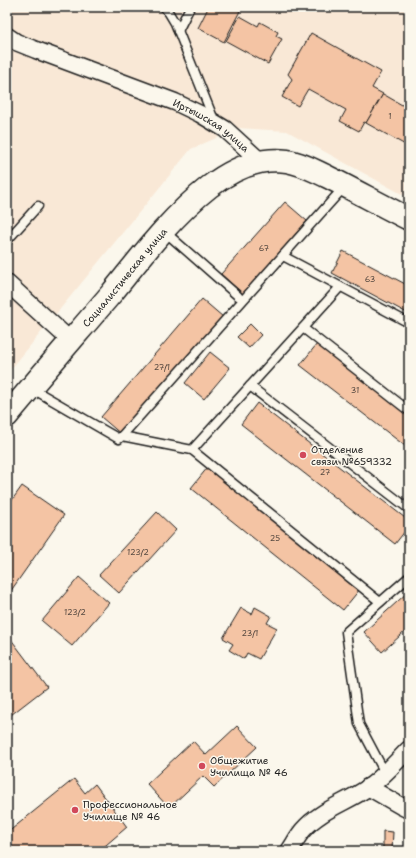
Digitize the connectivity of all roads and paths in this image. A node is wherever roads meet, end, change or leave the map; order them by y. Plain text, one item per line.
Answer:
1 (164, 7) edge
2 (190, 7) edge
3 (178, 31) junction
4 (7, 36) edge
5 (215, 123) junction
6 (260, 161) junction
7 (346, 185) junction
8 (38, 206) dead end
9 (409, 219) edge
10 (163, 230) junction
11 (7, 241) edge
12 (283, 256) junction
13 (7, 282) edge
14 (340, 287) junction
15 (238, 296) dead end
16 (409, 323) edge
17 (303, 328) junction
18 (71, 341) junction
19 (250, 386) junction
20 (30, 387) junction
21 (409, 410) edge
22 (7, 416) edge
23 (122, 436) junction
24 (192, 450) junction
25 (409, 509) edge
26 (409, 577) edge
27 (380, 602) junction
28 (409, 749) edge
29 (384, 773) junction
30 (368, 787) junction
31 (409, 810) edge
32 (289, 851) edge

1 - 3 lane
2 - 3 lane
3 - 5 lane
4 - 5 street, Иртышская улица
5 - 6 street, Иртышская улица
6 - 7 main road
6 - 10 main road, Социалистическая улица
7 - 9 main road
7 - 12 lane
8 - 11 lane
10 - 15 lane
10 - 18 main road, Социалистическая улица
12 - 14 lane
12 - 23 lane
13 - 18 street
14 - 16 lane
14 - 17 lane
17 - 19 lane
17 - 21 lane
18 - 20 main road, Социалистическая улица
19 - 24 lane
19 - 25 lane
20 - 22 main road, Социалистическая улица
20 - 23 lane
23 - 24 lane
24 - 27 lane
26 - 27 lane
27 - 29 lane
28 - 29 street
29 - 30 street
30 - 31 street
30 - 32 street

